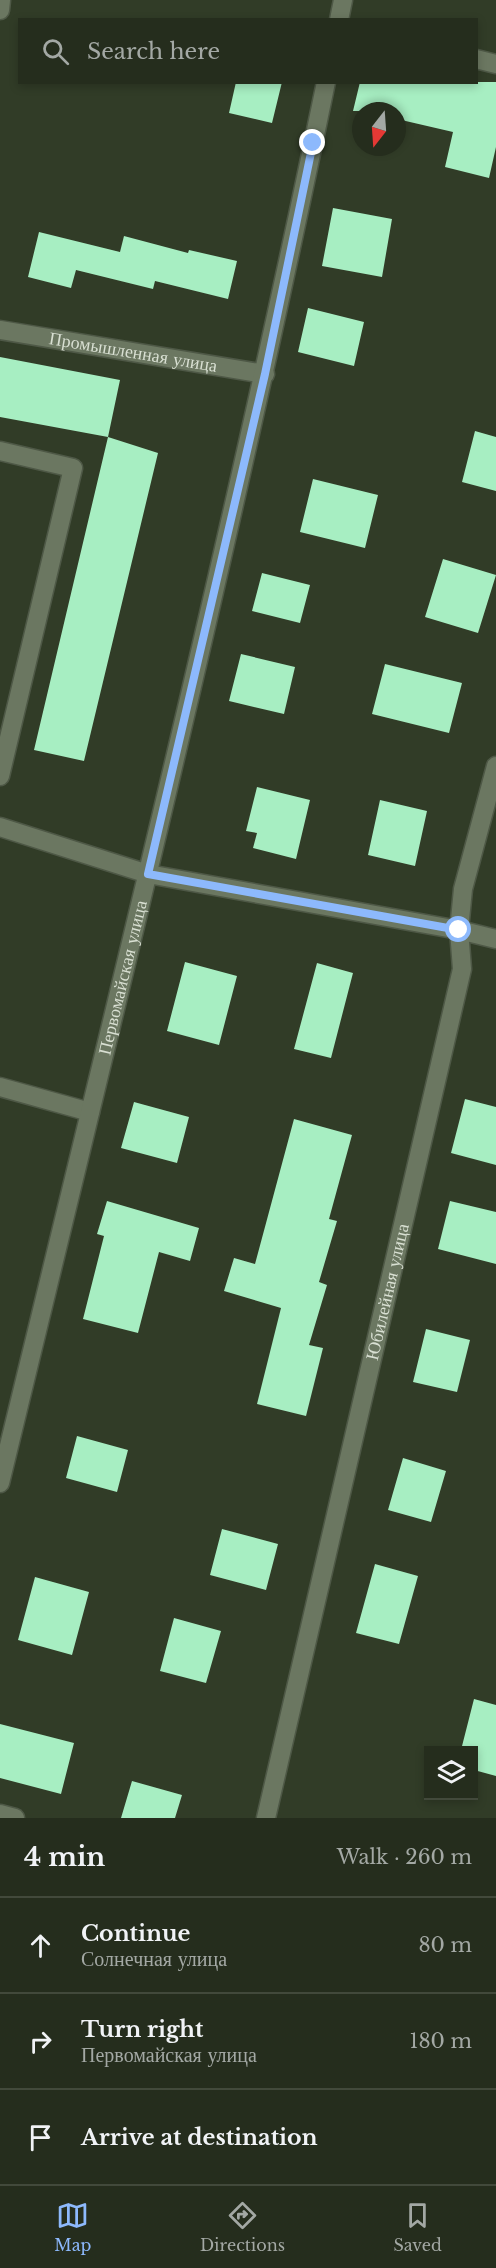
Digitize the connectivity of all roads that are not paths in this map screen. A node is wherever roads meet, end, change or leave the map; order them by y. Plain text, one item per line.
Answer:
1 (1, 0) edge
2 (343, 0) edge
3 (0, 10) edge
4 (339, 18) edge
5 (478, 58) edge
6 (496, 64) edge
7 (326, 84) edge
8 (0, 330) edge
9 (265, 374) junction
10 (0, 451) edge
11 (496, 765) edge
12 (0, 776) edge
13 (0, 827) edge
14 (148, 874) junction
15 (459, 930) junction
16 (496, 939) edge
17 (0, 1087) edge
18 (90, 1112) junction
19 (0, 1483) edge
20 (0, 1814) edge
21 (15, 1818) edge
22 (266, 1818) edge

1 - 3 street
2 - 4 street
5 - 6 street
7 - 9 street, Первомайская улица
8 - 9 street, Промышленная улица
9 - 14 street, Первомайская улица
10 - 12 street
11 - 15 street, Юбилейная улица
13 - 14 street
14 - 15 street
14 - 18 street, Первомайская улица
15 - 16 street
15 - 22 street, Юбилейная улица
17 - 18 street
18 - 19 street, Первомайская улица
20 - 21 street

